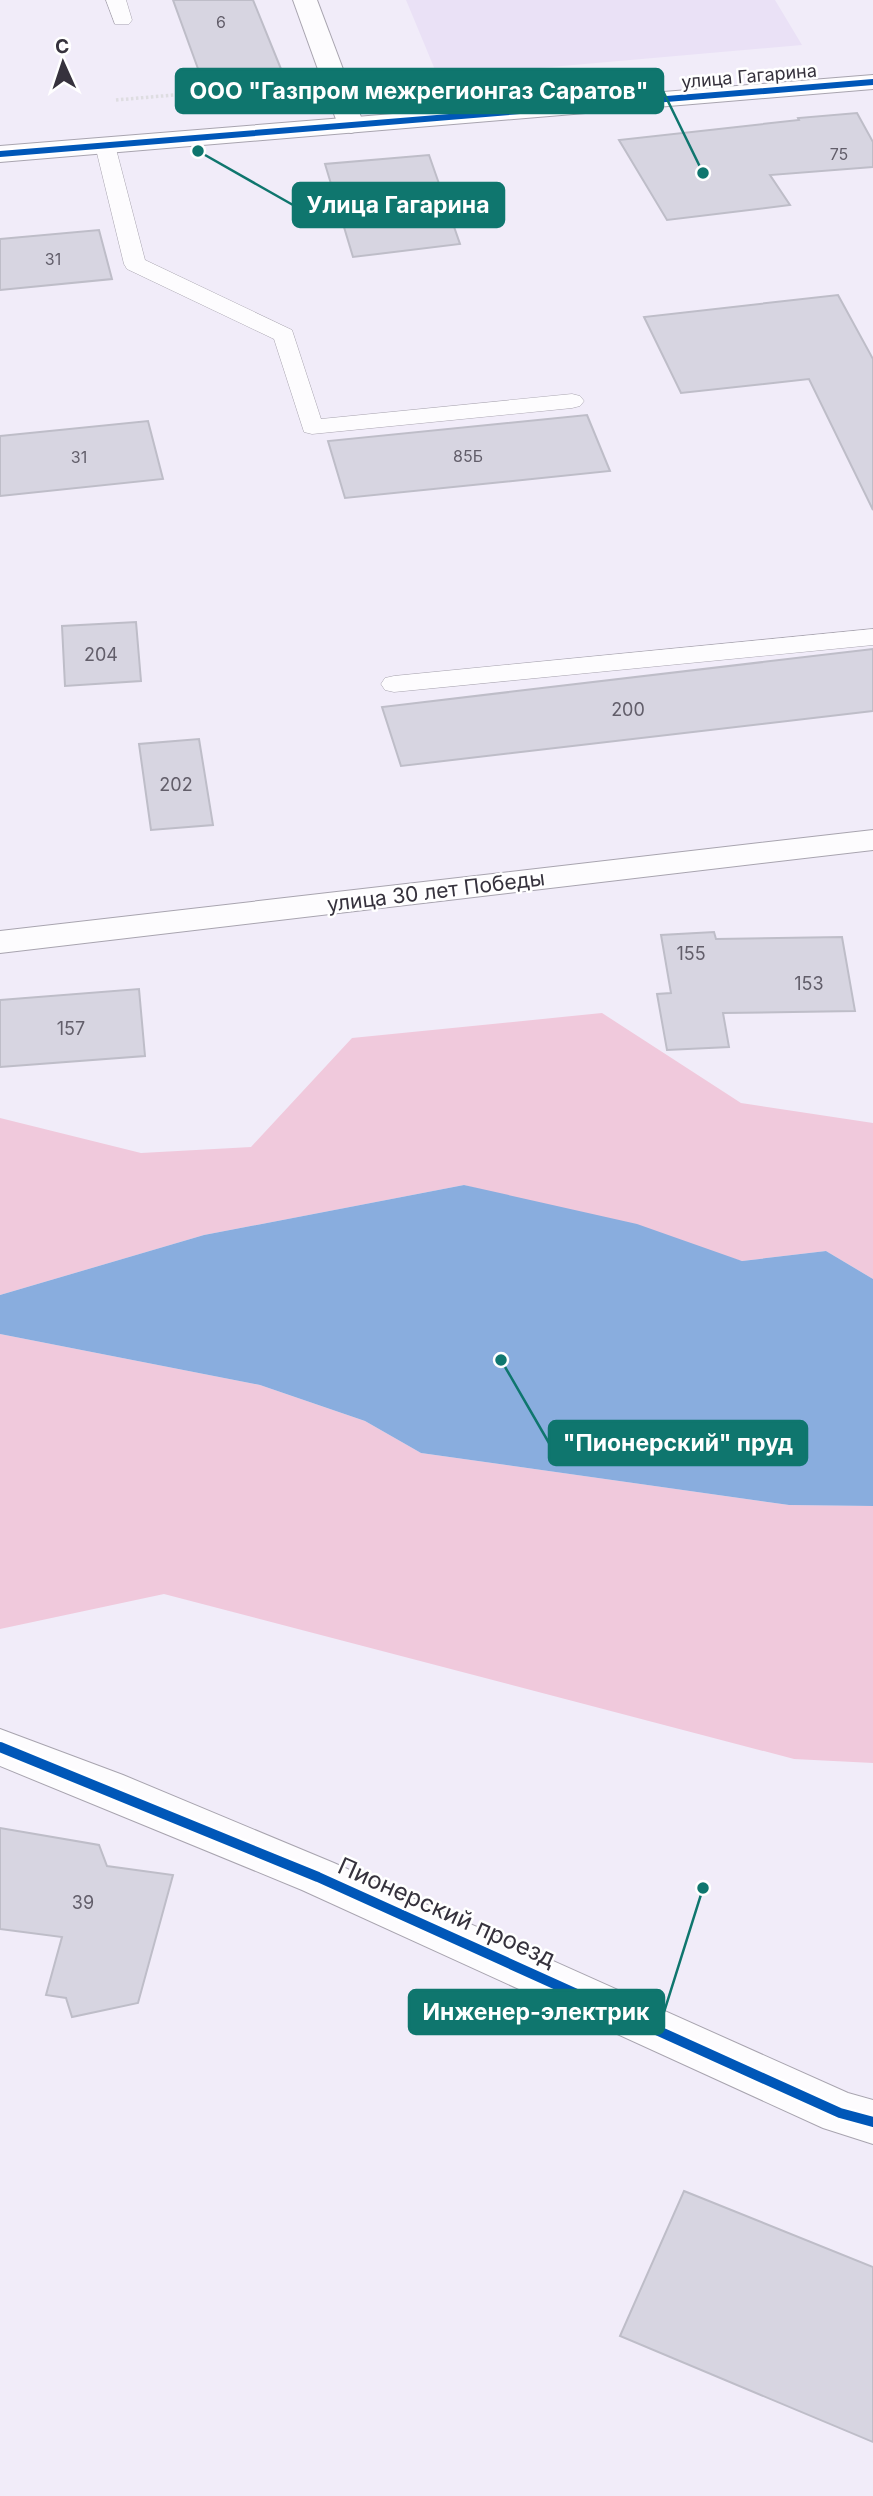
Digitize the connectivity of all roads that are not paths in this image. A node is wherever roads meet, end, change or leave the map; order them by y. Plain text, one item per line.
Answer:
1 (116, 0) edge
2 (305, 0) edge
3 (122, 20) dead end
4 (873, 82) edge
5 (351, 125) junction
6 (104, 145) junction
7 (0, 154) edge
8 (572, 401) dead end
9 (873, 637) edge
10 (394, 684) dead end
11 (873, 840) edge
12 (0, 942) edge
13 (0, 1747) edge
14 (873, 2122) edge

1 - 3 lane
2 - 5 street
4 - 5 street, улица Гагарина
5 - 6 street, улица Гагарина
6 - 7 street, улица Гагарина
6 - 8 lane
9 - 10 lane
11 - 12 street, улица 30 лет Победы
13 - 14 street, Пионерский проезд

